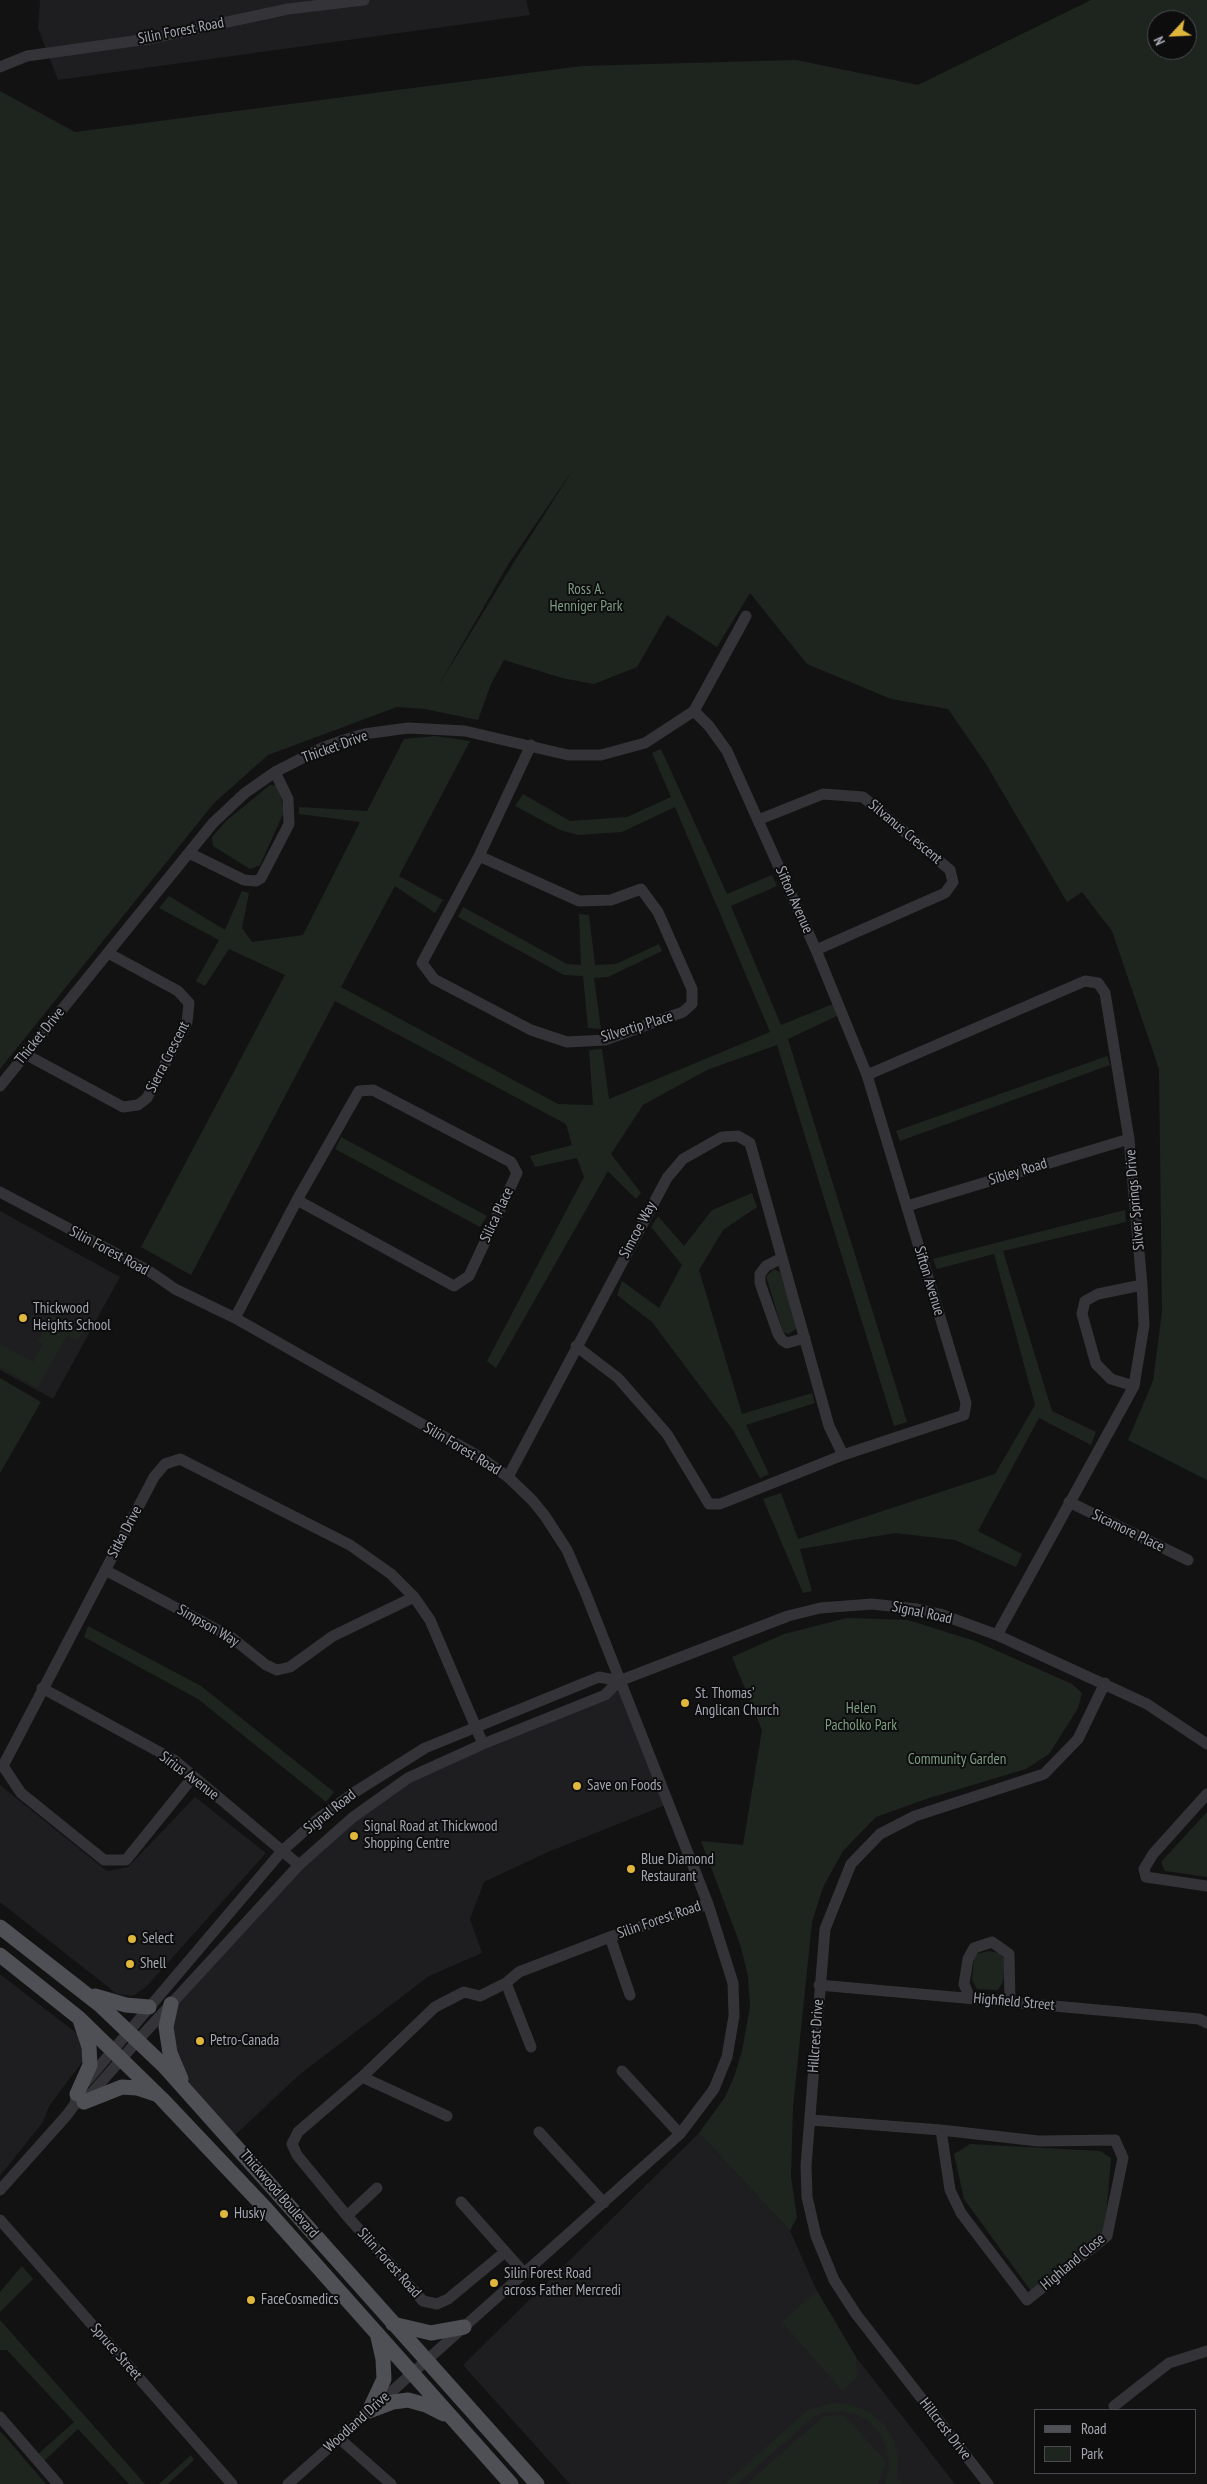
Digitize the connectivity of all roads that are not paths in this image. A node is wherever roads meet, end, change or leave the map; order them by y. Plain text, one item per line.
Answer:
1 (364, 0) edge
2 (0, 68) edge
3 (746, 616) dead end
4 (694, 711) junction
5 (531, 745) junction
6 (275, 772) junction
7 (758, 820) junction
8 (189, 853) junction
9 (479, 856) junction
10 (816, 950) junction
11 (108, 953) junction
12 (25, 1054) junction
13 (867, 1075) junction
14 (0, 1086) edge
15 (1129, 1139) junction
16 (0, 1192) edge
17 (298, 1200) junction
18 (907, 1206) junction
19 (782, 1258) junction
20 (1142, 1286) junction
21 (236, 1318) junction
22 (805, 1338) junction
23 (576, 1346) junction
24 (1134, 1386) junction
25 (843, 1455) junction
26 (508, 1477) junction
27 (1069, 1502) junction
28 (1188, 1560) dead end
29 (105, 1570) junction
30 (414, 1597) junction
31 (997, 1636) junction
32 (619, 1681) junction
33 (1104, 1683) junction
34 (42, 1688) junction
35 (476, 1726) junction
36 (483, 1744) junction
37 (1207, 1744) edge
38 (193, 1777) junction
39 (1207, 1794) edge
40 (282, 1851) junction
41 (299, 1865) junction
42 (1207, 1886) edge
43 (708, 1904) junction
44 (0, 1927) edge
45 (610, 1937) junction
46 (0, 1955) edge
47 (506, 1983) junction
48 (820, 1985) junction
49 (80, 1989) junction
50 (630, 1995) dead end
51 (970, 1998) junction
52 (1010, 2001) junction
53 (171, 2004) junction
54 (149, 2007) junction
55 (79, 2018) junction
56 (1207, 2023) edge
57 (133, 2035) junction
58 (531, 2047) dead end
59 (117, 2054) junction
60 (622, 2071) dead end
61 (362, 2076) junction
62 (186, 2090) junction
63 (157, 2094) junction
64 (79, 2100) junction
65 (447, 2116) dead end
66 (811, 2120) junction
67 (941, 2130) junction
68 (539, 2132) dead end
69 (680, 2134) junction
70 (376, 2188) dead end
71 (0, 2190) edge
72 (461, 2202) dead end
73 (604, 2203) junction
74 (267, 2210) junction
75 (347, 2216) junction
76 (0, 2220) edge
77 (302, 2221) junction
78 (506, 2252) junction
79 (525, 2274) junction
80 (393, 2324) junction
81 (464, 2327) junction
82 (377, 2336) junction
83 (1207, 2351) edge
84 (426, 2361) junction
85 (411, 2373) junction
86 (1114, 2406) dead end
87 (370, 2411) junction
88 (0, 2417) edge
89 (452, 2418) junction
90 (340, 2439) junction
91 (58, 2484) edge
92 (232, 2484) edge
93 (288, 2484) edge
94 (391, 2484) edge
95 (511, 2484) edge
96 (537, 2484) edge
97 (988, 2484) edge

1 - 2 street, Silin Forest Road
3 - 4 street, Thicket Drive
4 - 5 street, Thicket Drive
4 - 7 street, Sifton Avenue
5 - 6 street, Thicket Drive
5 - 9 street, Silvertip Place
6 - 8 street, Thicket Drive
6 - 8 street
7 - 10 street, Sifton Avenue
7 - 10 street, Silvanus Crescent
8 - 11 street, Thicket Drive
9 - 9 street, Silvertip Place
10 - 13 street, Sifton Avenue
11 - 12 street, Thicket Drive
11 - 12 street, Sierra Crescent
12 - 14 street, Thicket Drive
13 - 15 street, Silver Springs Drive
13 - 18 street, Sifton Avenue
15 - 18 street, Sibley Road
15 - 20 street, Silver Springs Drive
16 - 21 street, Silin Forest Road
17 - 17 street, Silica Place
17 - 21 street, Silica Place
18 - 25 street, Sifton Avenue
19 - 22 street, Simcoe Way
19 - 22 street
19 - 23 street, Simcoe Way
20 - 24 street, Silver Springs Drive
20 - 24 street
21 - 26 street, Silin Forest Road
22 - 25 street, Simcoe Way
23 - 25 street, Sifton Avenue
23 - 26 street, Simcoe Way
24 - 27 street, Silver Springs Drive
26 - 32 street, Silin Forest Road
27 - 28 street, Sicamore Place
27 - 31 street, Silver Springs Drive
29 - 30 street, Simpson Way
29 - 30 street, Sitka Drive
29 - 34 street, Sitka Drive
30 - 35 street, Sitka Drive
31 - 32 street, Signal Road
31 - 33 street, Signal Road
32 - 35 street, Signal Road
32 - 36 street, Signal Road
32 - 43 street, Silin Forest Road
33 - 37 street, Signal Road
33 - 48 street, Hillcrest Drive
34 - 38 street, Sirius Avenue
34 - 38 street, Sitka Drive
35 - 36 street, Sitka Drive
35 - 40 street, Signal Road
36 - 41 street, Signal Road
38 - 40 street, Sirius Avenue
39 - 42 street
40 - 41 street, Sirius Avenue
40 - 54 street, Signal Road
41 - 53 street, Signal Road
43 - 45 street, Silin Forest Road
43 - 69 street, Silin Forest Road
44 - 49 main road, Thickwood Boulevard
45 - 47 street, Silin Forest Road
45 - 50 street, Silin Forest Road
46 - 55 main road, Thickwood Boulevard
47 - 58 street
47 - 61 street, Silin Forest Road
48 - 51 street, Highfield Street
48 - 66 street, Hillcrest Drive
49 - 54 main road
49 - 57 main road, Thickwood Boulevard
51 - 52 street, Highfield Street
51 - 52 street
52 - 56 street, Highfield Street
53 - 57 street, Signal Road
53 - 62 main road
54 - 57 street, Signal Road
55 - 59 main road, Thickwood Boulevard
55 - 64 main road
57 - 59 street, Signal Road
57 - 62 main road, Thickwood Boulevard
59 - 63 main road, Thickwood Boulevard
59 - 64 street
60 - 69 street
61 - 65 street
61 - 75 street, Silin Forest Road
62 - 77 main road, Thickwood Boulevard
63 - 64 main road
63 - 74 main road, Thickwood Boulevard
64 - 71 street
66 - 67 street, Highland Close
66 - 97 street, Hillcrest Drive
67 - 67 street, Highland Close
68 - 73 street
69 - 73 street, Silin Forest Road
70 - 75 street, Silin Forest Road
72 - 78 street
73 - 79 street, Silin Forest Road
74 - 77 main road
74 - 82 main road, Thickwood Boulevard
75 - 78 street, Silin Forest Road
76 - 92 street, Spruce Street
77 - 80 main road, Thickwood Boulevard
78 - 79 street
79 - 81 street, Silin Forest Road
80 - 81 main road
80 - 84 main road, Thickwood Boulevard
81 - 84 street, Silin Forest Road
82 - 85 main road, Thickwood Boulevard
82 - 87 main road
83 - 86 street
84 - 85 street, Woodland Drive
84 - 96 main road, Thickwood Boulevard
85 - 87 street, Woodland Drive
85 - 89 main road, Thickwood Boulevard
87 - 89 main road
87 - 90 street, Woodland Drive
88 - 91 street
89 - 95 main road, Thickwood Boulevard
90 - 93 street, Woodland Drive
90 - 94 street

